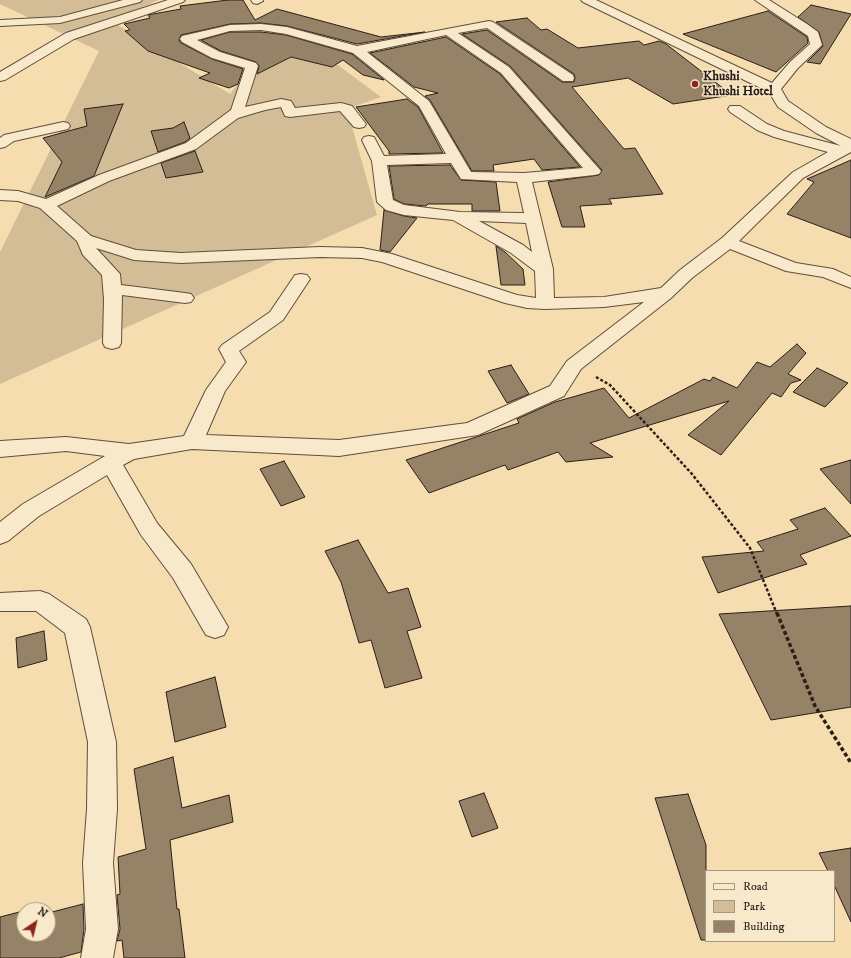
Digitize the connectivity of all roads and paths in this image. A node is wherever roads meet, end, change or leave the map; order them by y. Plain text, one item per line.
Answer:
1 (88, 0) edge
2 (136, 0) edge
3 (179, 0) edge
4 (587, 0) edge
5 (760, 0) edge
6 (105, 8) junction
7 (0, 23) edge
8 (448, 31) junction
9 (357, 50) junction
10 (0, 77) edge
11 (568, 78) dead end
12 (774, 89) junction
13 (736, 109) dead end
14 (234, 114) junction
15 (359, 124) dead end
16 (63, 126) dead end
17 (368, 140) dead end
18 (0, 144) edge
19 (848, 148) edge
20 (455, 158) junction
21 (379, 161) junction
22 (524, 178) junction
23 (0, 195) edge
24 (46, 205) junction
25 (457, 216) junction
26 (533, 218) junction
27 (85, 239) junction
28 (728, 242) junction
29 (544, 269) junction
30 (301, 279) dead end
31 (851, 283) edge
32 (112, 289) junction
33 (666, 293) junction
34 (185, 298) dead end
35 (545, 304) junction
36 (112, 344) dead end
37 (574, 365) junction
38 (192, 442) junction
39 (0, 450) edge
40 (120, 458) junction
41 (0, 535) edge
42 (1, 603) edge
43 (214, 627) dead end
44 (851, 763) edge
45 (97, 958) edge

1 - 6 street
2 - 6 street
3 - 10 street
4 - 12 street
5 - 12 street
6 - 7 street
8 - 9 street
8 - 11 street
8 - 22 street
9 - 14 street
9 - 20 street
12 - 19 street
13 - 19 street
14 - 15 street
14 - 24 street
16 - 18 street
17 - 21 street
19 - 28 street
20 - 21 street
20 - 22 street
21 - 25 street
22 - 26 street
23 - 24 street
24 - 27 street
25 - 26 street
25 - 29 street
26 - 29 street
27 - 32 street
27 - 35 street
28 - 31 street
28 - 33 street
29 - 35 street
30 - 38 street
32 - 34 street
32 - 36 street
33 - 35 street
33 - 37 street
37 - 38 street
37 - 44 path
38 - 40 street
39 - 40 street
40 - 41 street
40 - 43 street
42 - 45 street

